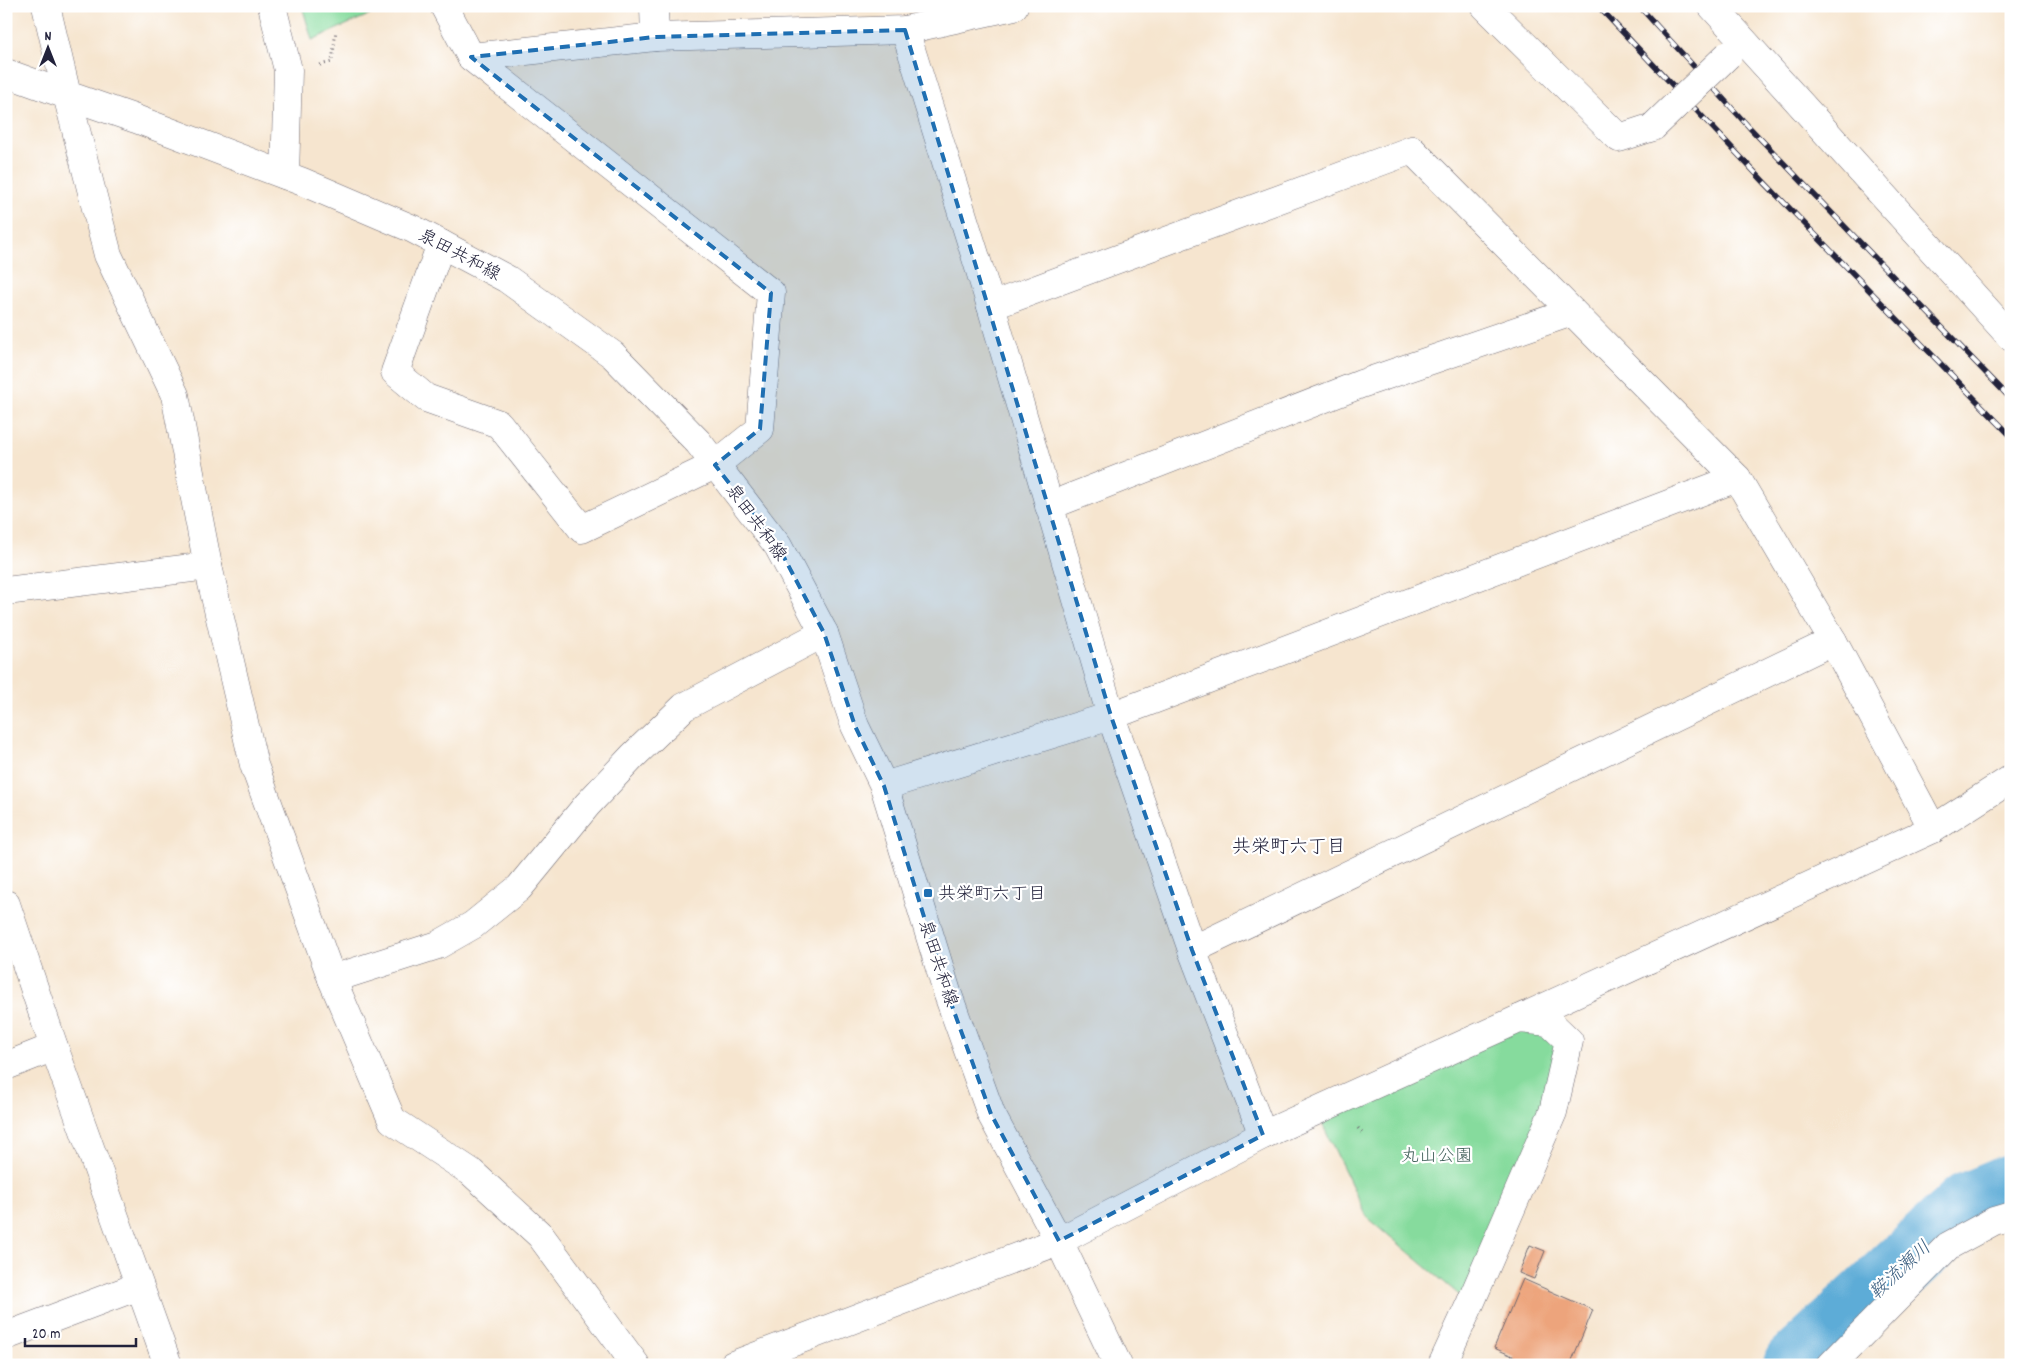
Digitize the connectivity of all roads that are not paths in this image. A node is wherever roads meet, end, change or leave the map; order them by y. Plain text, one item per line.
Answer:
1 (46, 6) edge
2 (272, 6) edge
3 (444, 6) edge
4 (654, 6) edge
5 (1014, 6) edge
6 (1485, 6) edge
7 (1712, 6) edge
8 (905, 30) junction
9 (655, 37) junction
10 (1735, 47) junction
11 (472, 58) junction
12 (6, 73) edge
13 (67, 95) junction
14 (285, 175) junction
15 (441, 244) junction
16 (991, 306) junction
17 (1572, 312) junction
18 (2011, 337) edge
19 (715, 465) junction
20 (1737, 478) junction
21 (1049, 506) junction
22 (208, 566) junction
23 (6, 591) edge
24 (824, 634) junction
25 (1833, 641) junction
26 (1111, 716) junction
27 (2011, 779) edge
28 (884, 786) junction
29 (1932, 829) junction
30 (6, 904) edge
31 (1192, 950) junction
32 (332, 979) junction
33 (1519, 1018) junction
34 (54, 1047) junction
35 (6, 1066) edge
36 (1263, 1135) junction
37 (2011, 1216) edge
38 (1059, 1241) junction
39 (139, 1286) junction
40 (6, 1336) edge
41 (168, 1365) edge
42 (636, 1365) edge
43 (733, 1365) edge
44 (1118, 1365) edge
45 (1442, 1365) edge
46 (1831, 1365) edge

1 - 13 street
2 - 14 street
3 - 11 street
4 - 9 street
5 - 8 street
6 - 10 street, bridge
7 - 10 street
8 - 9 street
8 - 16 street
9 - 11 street
10 - 18 street
11 - 19 street
12 - 13 street, 泉田共和線
13 - 14 street, 泉田共和線
13 - 22 street
14 - 15 street, 泉田共和線
15 - 19 street, 泉田共和線
15 - 19 street
16 - 17 street
16 - 21 street
17 - 20 street
17 - 21 street
19 - 24 street, 泉田共和線
20 - 25 street
20 - 26 street
21 - 26 street
22 - 23 street
22 - 32 street
24 - 28 street, 泉田共和線
24 - 32 street
25 - 29 street
25 - 31 street
26 - 28 street
26 - 31 street
27 - 29 street
28 - 38 street, 泉田共和線
29 - 33 street
30 - 34 street
31 - 36 street
32 - 42 street
33 - 36 street
33 - 45 street
34 - 35 street
34 - 39 street
36 - 38 street
37 - 46 street
38 - 43 street
38 - 44 street, 泉田共和線
39 - 40 street
39 - 41 street

